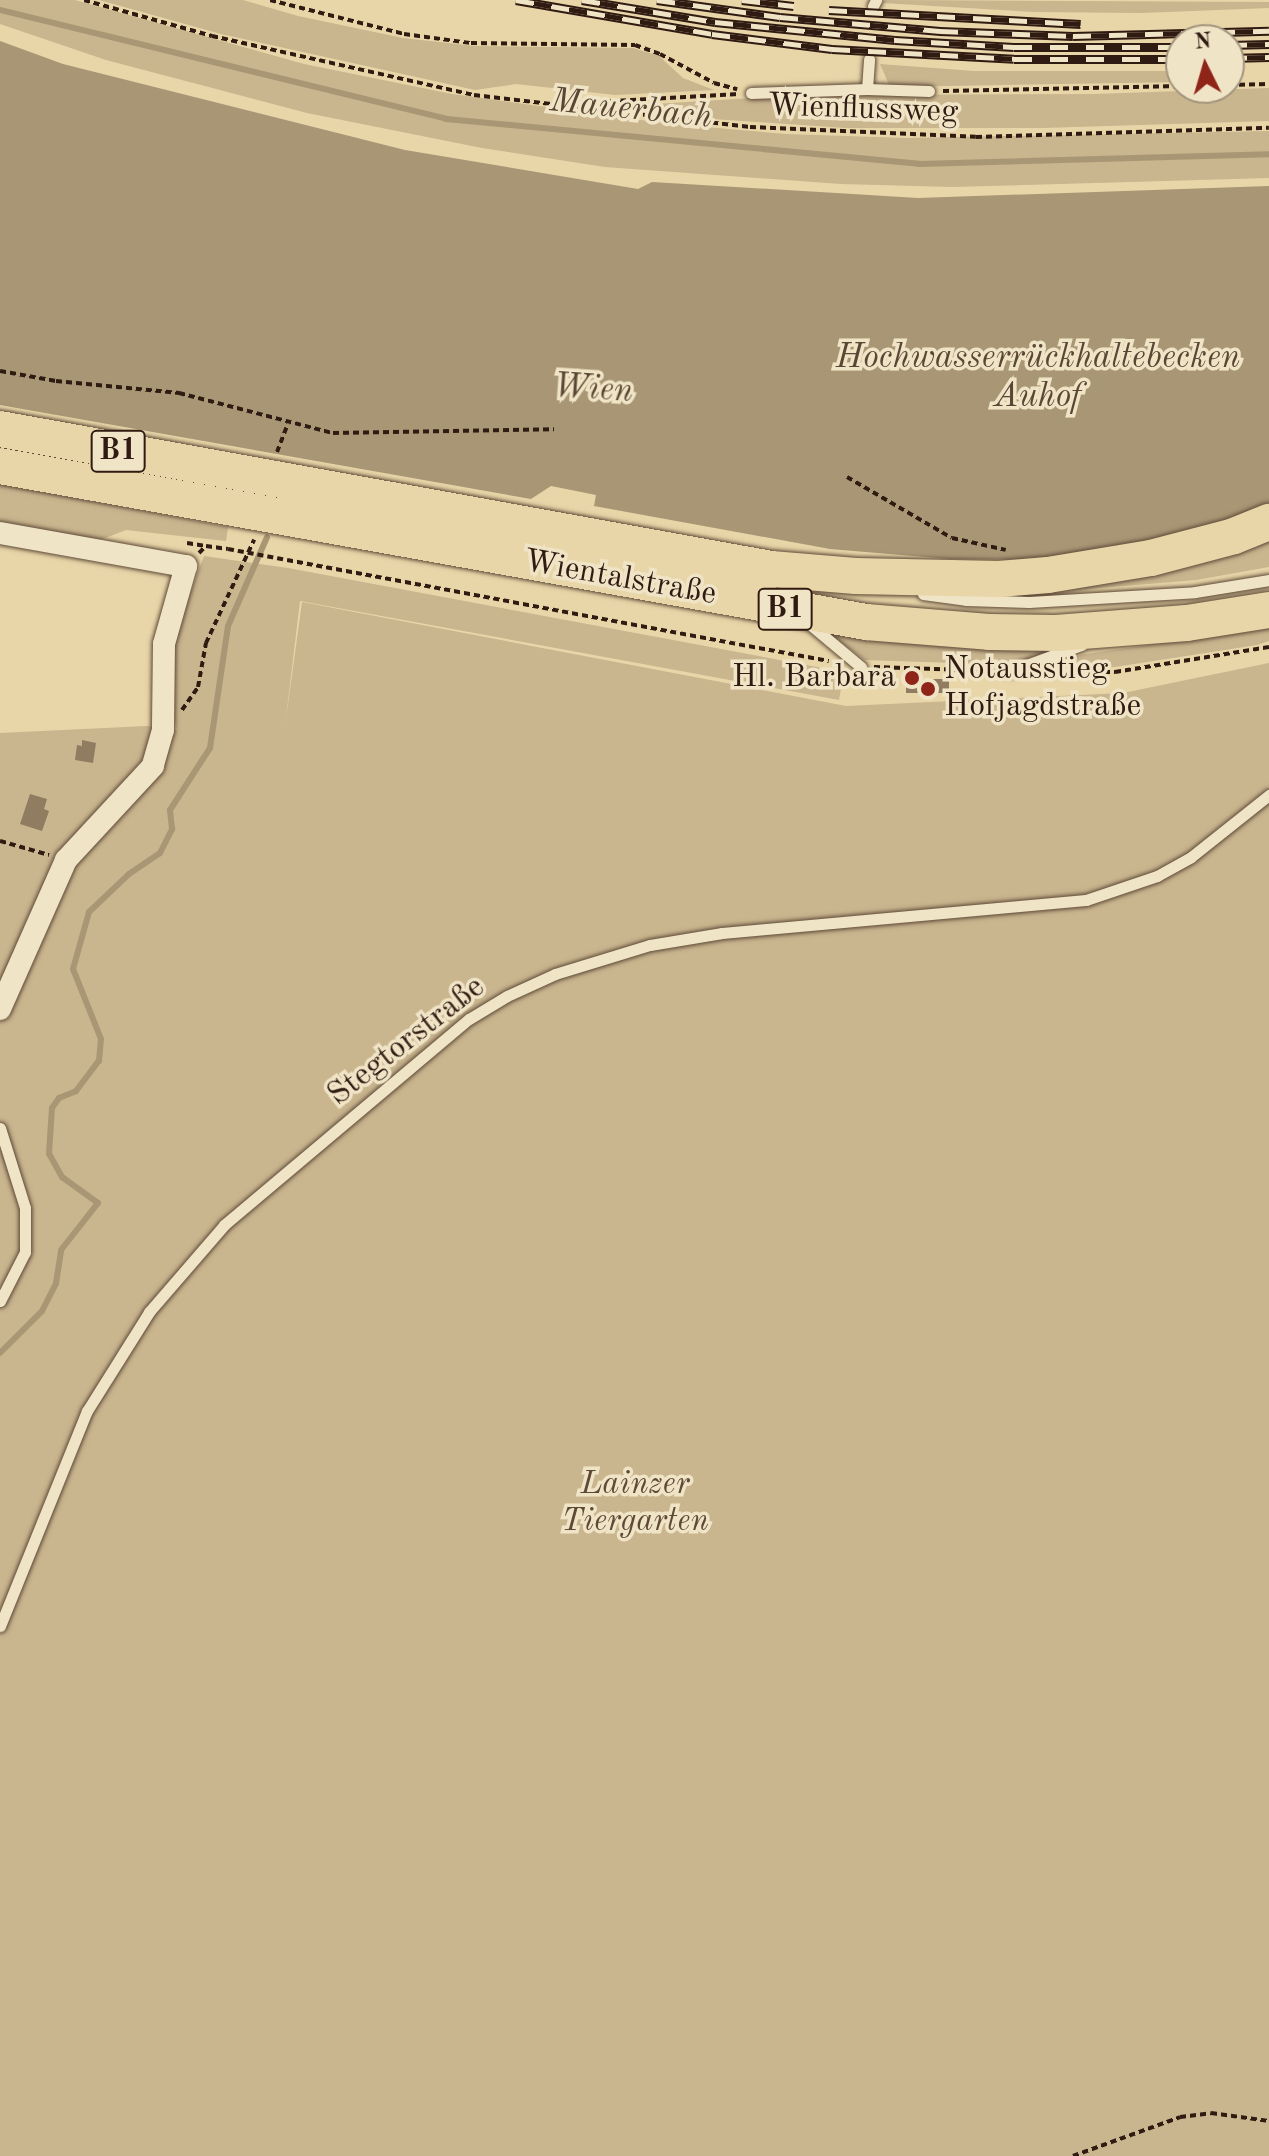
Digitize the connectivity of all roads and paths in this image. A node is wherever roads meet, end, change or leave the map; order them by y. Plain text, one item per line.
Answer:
1 (84, 0) edge
2 (270, 0) edge
3 (869, 59) dead end
4 (1269, 84) edge
5 (1245, 85) edge
6 (1165, 86) edge
7 (867, 89) junction
8 (929, 91) joint
9 (751, 93) junction
10 (546, 104) junction
11 (1269, 128) edge
12 (0, 371) edge
13 (288, 424) junction
14 (0, 429) edge
15 (554, 429) dead end
16 (276, 458) dead end
17 (0, 466) edge
18 (847, 477) dead end
19 (1269, 522) edge
20 (0, 533) edge
21 (256, 536) dead end
22 (1008, 550) dead end
23 (186, 566) junction
24 (771, 569) junction
25 (1269, 580) edge
26 (794, 610) junction
27 (1269, 610) edge
28 (1116, 630) junction
29 (1269, 647) edge
30 (861, 667) junction
31 (1010, 671) junction
32 (198, 687) dead end
33 (1269, 795) edge
34 (0, 841) edge
35 (66, 860) junction
36 (0, 1009) edge
37 (0, 1128) edge
38 (0, 1301) edge
39 (0, 1626) edge
40 (1269, 2121) edge
41 (1073, 2156) edge

1 - 10 path, Wienflussweg
2 - 9 path
3 - 7 lane
4 - 5 path
6 - 8 path
7 - 8 lane
7 - 9 lane
9 - 10 path
10 - 11 path, Wienflussweg
12 - 13 path
13 - 15 path
13 - 16 path
14 - 24 main road, Wientalstraße / B1
17 - 26 main road, Wientalstraße / B1
18 - 22 path
19 - 24 main road, Wientalstraße / B1
20 - 23 street
21 - 32 path
23 - 30 path, bridge
23 - 35 street
24 - 25 lane
26 - 28 main road, Wientalstraße / B1
26 - 30 lane
27 - 28 main road, Wientalstraße / B1
28 - 31 lane
29 - 31 path
30 - 31 path
33 - 39 lane, Stegtorstraße
34 - 35 path
35 - 36 street
37 - 38 lane
40 - 41 path

